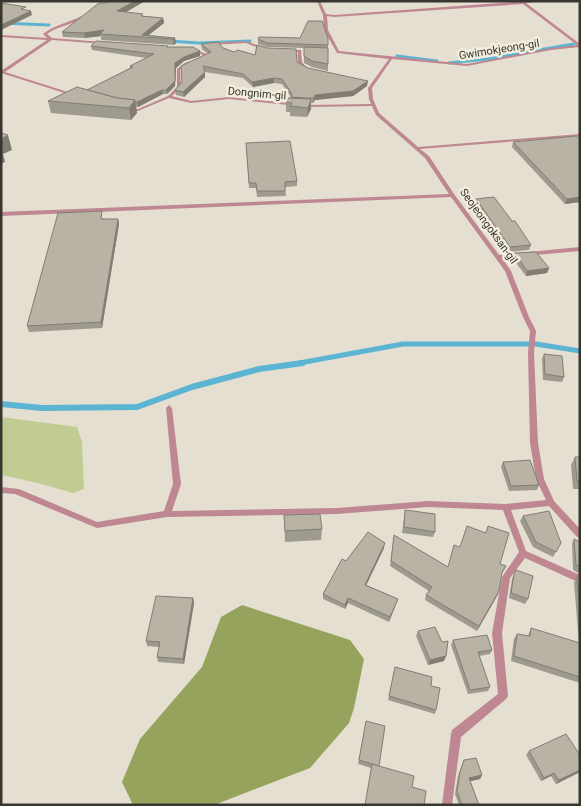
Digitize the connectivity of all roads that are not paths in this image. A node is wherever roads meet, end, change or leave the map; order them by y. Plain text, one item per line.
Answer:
1 (318, 1) edge
2 (544, 1) edge
3 (524, 2) junction
4 (84, 15) edge
5 (325, 15) junction
6 (1, 36) edge
7 (51, 40) junction
8 (106, 43) edge
9 (580, 46) edge
10 (186, 48) edge
11 (195, 49) junction
12 (267, 50) edge
13 (283, 51) edge
14 (391, 58) junction
15 (310, 70) edge
16 (2, 72) edge
17 (365, 82) edge
18 (374, 84) junction
19 (76, 96) edge
20 (169, 96) junction
21 (373, 105) junction
22 (121, 108) edge
23 (580, 134) edge
24 (416, 148) junction
25 (452, 196) junction
26 (1, 214) edge
27 (580, 249) edge
28 (499, 257) junction
29 (169, 408) dead end
30 (1, 490) edge
31 (551, 503) junction
32 (506, 507) junction
33 (167, 514) junction
34 (580, 535) edge
35 (523, 553) junction
36 (580, 579) edge
37 (447, 805) edge

1 - 5 lane
2 - 3 lane
3 - 5 lane
3 - 9 lane
4 - 7 lane
5 - 14 lane
6 - 7 lane
7 - 8 lane
7 - 16 lane
9 - 14 lane, Gwimokjeong-gil
10 - 11 lane
11 - 12 lane
11 - 20 lane
13 - 15 lane
14 - 18 lane
16 - 19 lane
17 - 18 lane
18 - 21 lane
20 - 21 lane, Dongnim-gil
20 - 22 lane
21 - 24 lane, Seojeongoksan-gil
23 - 24 lane
24 - 25 lane, Seojeongoksan-gil
25 - 26 lane
25 - 28 lane, Seojeongoksan-gil
27 - 28 lane
28 - 31 lane, Seojeongoksan-gil
29 - 33 lane
30 - 33 lane
31 - 32 lane
31 - 34 lane, Seojeongoksan-gil
32 - 33 lane
32 - 35 lane
35 - 36 lane
35 - 37 lane

